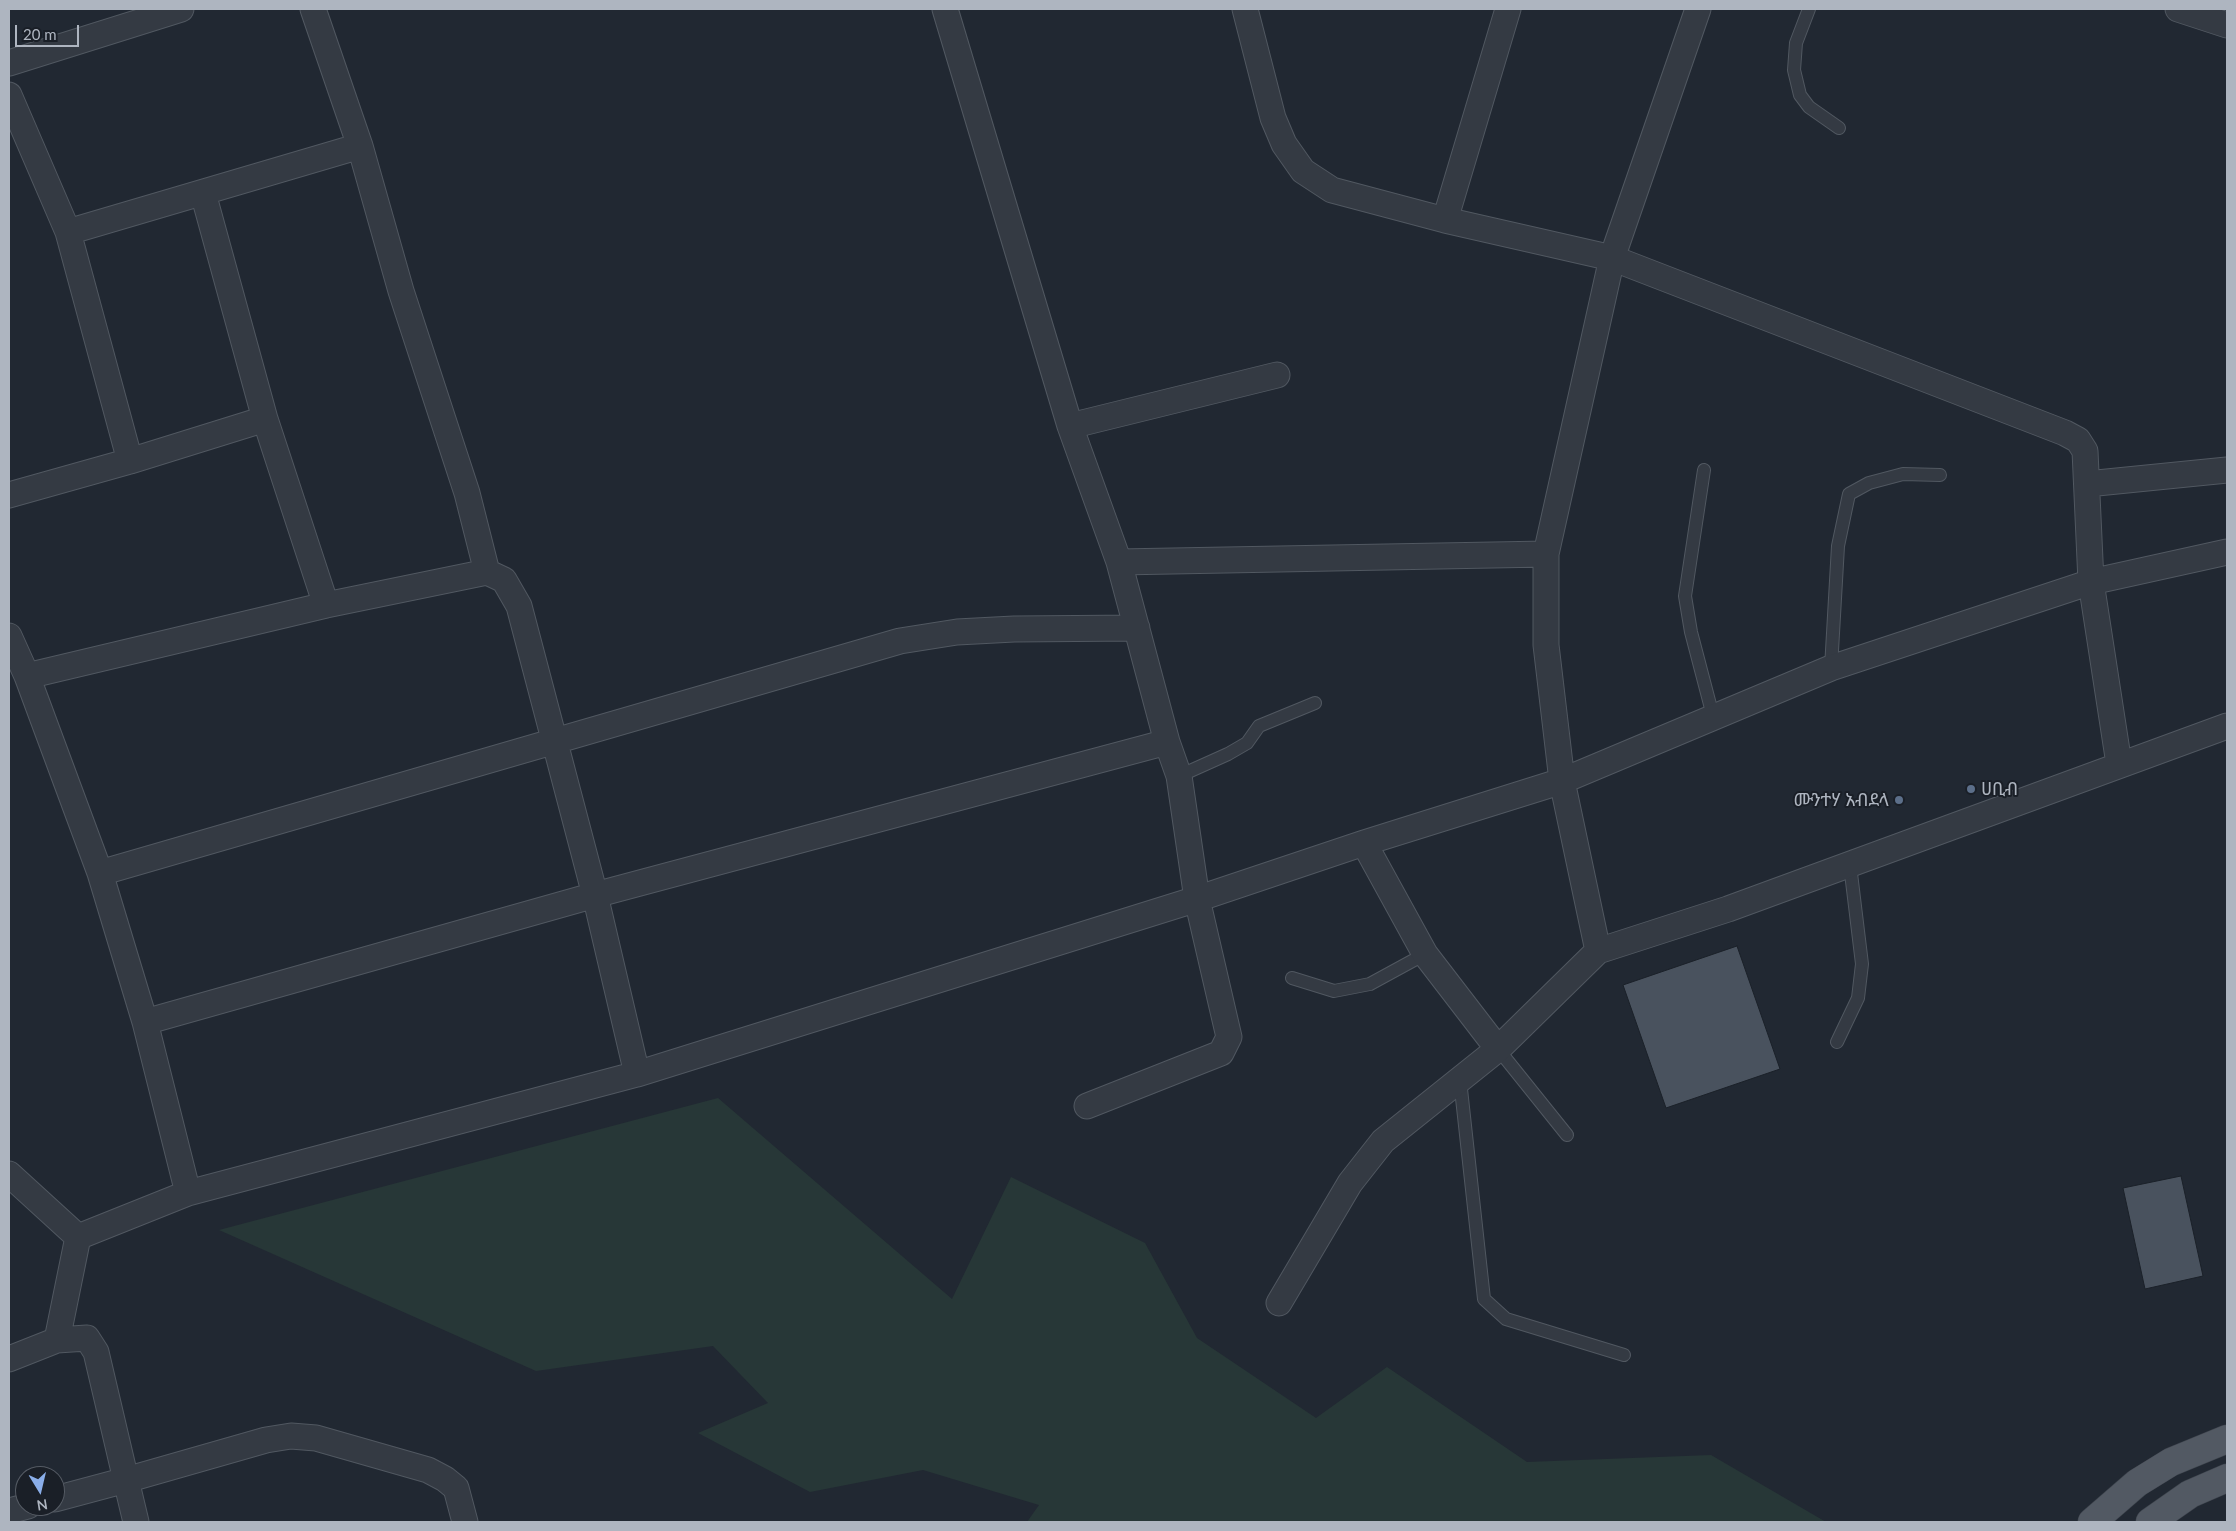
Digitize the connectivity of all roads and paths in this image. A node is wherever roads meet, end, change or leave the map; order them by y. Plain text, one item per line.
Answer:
1 (181, 9) edge
2 (313, 9) edge
3 (945, 9) edge
4 (1245, 9) edge
5 (1508, 9) edge
6 (1698, 9) edge
7 (1810, 9) edge
8 (2178, 9) edge
9 (146, 14) edge
10 (2227, 25) edge
11 (9, 63) edge
12 (9, 95) edge
13 (1839, 128) dead end
14 (360, 146) junction
15 (203, 193) junction
16 (1445, 220) junction
17 (68, 232) junction
18 (1612, 258) junction
19 (1277, 375) dead end
20 (265, 419) junction
21 (1070, 426) junction
22 (130, 461) junction
23 (1704, 470) dead end
24 (2227, 470) edge
25 (1940, 475) dead end
26 (2086, 484) junction
27 (9, 495) edge
28 (2227, 552) edge
29 (1546, 554) junction
30 (1119, 562) junction
31 (487, 572) junction
32 (2091, 582) junction
33 (326, 605) junction
34 (1137, 628) junction
35 (11, 646) edge
36 (1830, 668) junction
37 (26, 676) junction
38 (1315, 703) dead end
39 (1713, 716) junction
40 (2227, 726) edge
41 (556, 742) junction
42 (1168, 742) junction
43 (2119, 764) junction
44 (1179, 776) junction
45 (1562, 780) junction
46 (1364, 843) junction
47 (1850, 865) junction
48 (100, 873) junction
49 (595, 895) junction
50 (1198, 899) junction
51 (1598, 951) junction
52 (1425, 954) junction
53 (1292, 978) dead end
54 (145, 1022) junction
55 (1837, 1042) dead end
56 (1498, 1050) junction
57 (637, 1074) junction
58 (1460, 1080) junction
59 (1086, 1106) dead end
60 (1567, 1134) dead end
61 (9, 1174) edge
62 (188, 1192) junction
63 (78, 1236) junction
64 (1279, 1303) dead end
65 (57, 1340) junction
66 (1624, 1355) dead end
67 (9, 1359) edge
68 (2227, 1439) edge
69 (2171, 1462) junction
70 (2227, 1478) edge
71 (126, 1480) junction
72 (2190, 1494) junction
73 (65, 1496) edge
74 (136, 1522) edge
75 (465, 1522) edge
76 (2092, 1522) edge
77 (2150, 1522) edge

1 - 9 street
2 - 14 street
3 - 21 street
4 - 16 street
5 - 16 street
6 - 18 street
7 - 13 lane
8 - 10 street
9 - 11 street
12 - 17 street
14 - 15 street
14 - 31 street
15 - 17 street
15 - 20 street
16 - 18 street
17 - 22 street
18 - 26 street
18 - 29 street
19 - 21 street
20 - 22 street
20 - 33 street
21 - 30 street
22 - 27 street
23 - 39 lane
24 - 26 street
25 - 36 lane
26 - 32 street
28 - 32 street
29 - 30 street
29 - 45 street
30 - 34 street
31 - 33 street
31 - 41 street
32 - 36 street
32 - 43 street
33 - 37 street
34 - 41 street
34 - 42 street
35 - 37 street
36 - 39 street
37 - 48 street
38 - 44 lane
39 - 45 street
40 - 43 street
41 - 48 street
41 - 49 street
42 - 44 street
42 - 49 street
43 - 47 street
44 - 50 street
45 - 46 street
45 - 51 street
46 - 50 street
46 - 52 street
47 - 51 street
47 - 55 lane
48 - 54 street
49 - 54 street
49 - 57 street
50 - 57 street
50 - 59 street
51 - 56 street
52 - 53 lane
52 - 56 street
54 - 62 street
56 - 58 street
56 - 60 lane
57 - 62 street
58 - 64 street
58 - 66 lane
61 - 63 street
62 - 63 street
63 - 65 street
65 - 67 street
65 - 71 street
68 - 69 main road
69 - 72 main road
69 - 76 main road
70 - 72 main road
71 - 73 street
71 - 74 street
71 - 75 street
72 - 77 main road

